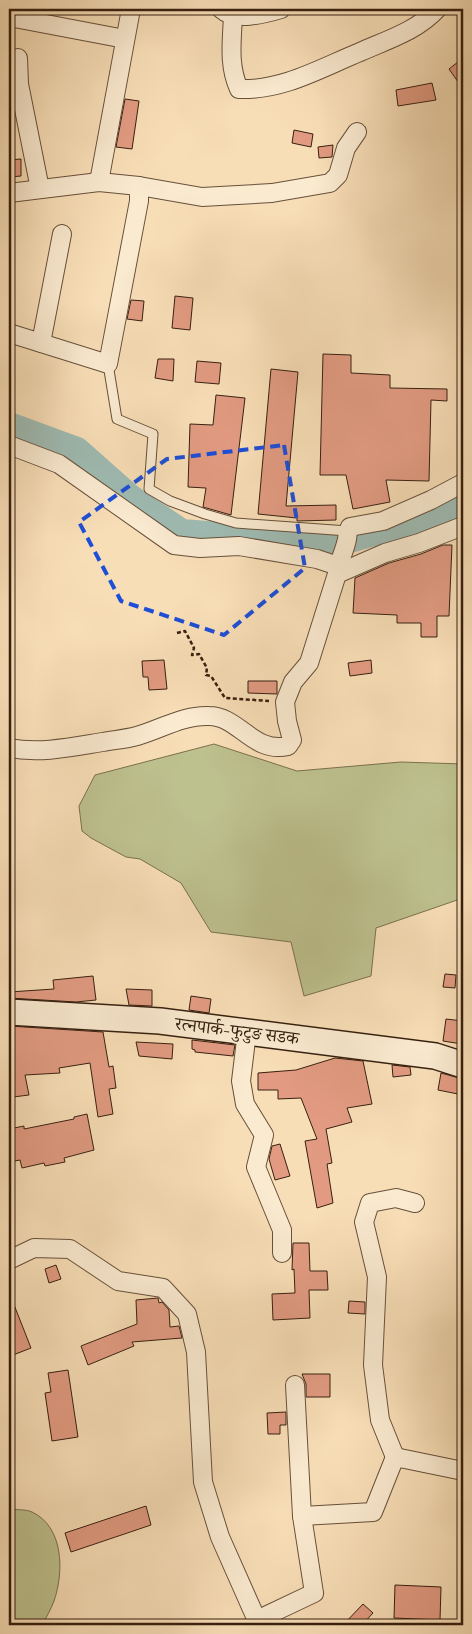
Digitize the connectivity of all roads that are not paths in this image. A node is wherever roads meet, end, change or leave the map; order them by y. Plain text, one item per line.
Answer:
1 (131, 9) edge
2 (281, 9) edge
3 (437, 9) edge
4 (227, 12) edge
5 (9, 17) edge
6 (125, 39) junction
7 (18, 58) dead end
8 (358, 132) dead end
9 (99, 182) junction
10 (139, 186) junction
11 (40, 189) junction
12 (9, 193) edge
13 (62, 234) dead end
14 (9, 333) edge
15 (41, 343) junction
16 (108, 364) junction
17 (9, 445) edge
18 (463, 483) edge
19 (463, 526) edge
20 (347, 535) junction
21 (337, 570) junction
22 (9, 748) edge
23 (9, 1012) edge
24 (247, 1032) junction
25 (463, 1065) edge
26 (415, 1203) dead end
27 (282, 1253) dead end
28 (9, 1260) edge
29 (294, 1385) dead end
30 (395, 1457) junction
31 (463, 1471) edge
32 (302, 1516) junction
33 (258, 1622) edge

1 - 6 street
2 - 4 street
3 - 4 street
5 - 6 street
6 - 9 street
7 - 11 street
8 - 10 street
9 - 10 street
9 - 11 street
10 - 16 street
11 - 12 street
13 - 15 street
14 - 15 street
15 - 16 street
16 - 20 lane
17 - 21 street
18 - 20 street
19 - 21 street
20 - 21 street
21 - 22 street
23 - 24 street, रत्नपार्क-फुटुङ सडक
24 - 25 street, रत्नपार्क-फुटुङ सडक
24 - 27 street
26 - 30 street
28 - 33 street
29 - 32 street
30 - 31 street
30 - 32 street
32 - 33 street

